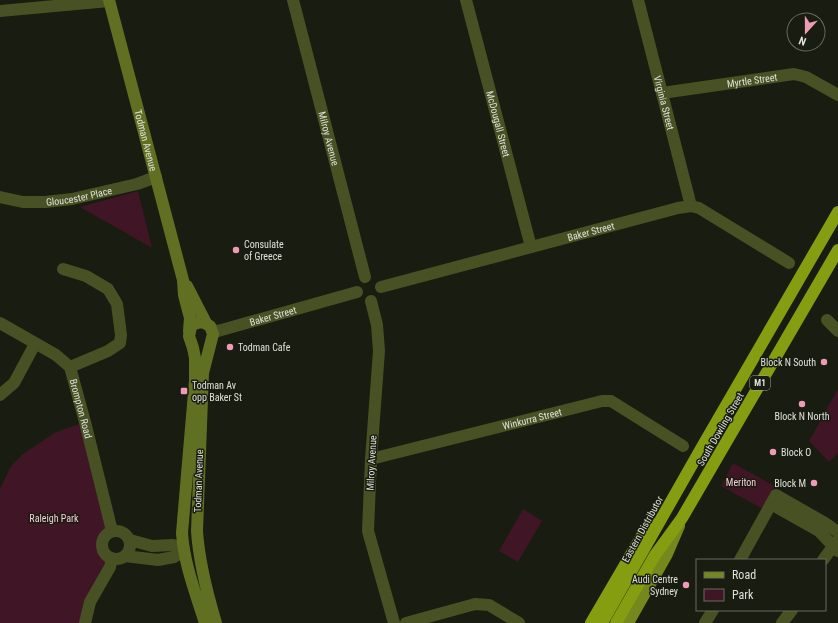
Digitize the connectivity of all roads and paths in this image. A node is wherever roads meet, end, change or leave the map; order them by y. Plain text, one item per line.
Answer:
1 (293, 0) edge
2 (466, 0) edge
3 (638, 0) edge
4 (109, 1) edge
5 (0, 11) edge
6 (662, 93) junction
7 (838, 95) edge
8 (156, 177) junction
9 (0, 197) edge
10 (692, 206) junction
11 (838, 212) edge
12 (531, 247) junction
13 (838, 250) edge
14 (838, 254) edge
15 (789, 263) dead end
16 (63, 269) dead end
17 (366, 277) junction
18 (183, 280) junction
19 (380, 287) junction
20 (357, 292) junction
21 (371, 300) junction
22 (799, 315) junction
23 (827, 320) dead end
24 (0, 323) edge
25 (210, 330) junction
26 (838, 331) edge
27 (190, 335) junction
28 (35, 344) junction
29 (70, 367) junction
30 (0, 395) edge
31 (683, 446) dead end
32 (702, 447) junction
33 (371, 459) junction
34 (774, 499) junction
35 (197, 507) junction
36 (682, 518) junction
37 (112, 531) junction
38 (838, 532) edge
39 (130, 540) junction
40 (836, 546) edge
41 (184, 550) junction
42 (667, 554) junction
43 (125, 556) junction
44 (112, 558) junction
45 (741, 559) edge
46 (824, 559) edge
47 (206, 587) junction
48 (711, 611) edge
49 (792, 611) edge
50 (793, 611) edge
51 (85, 623) edge
52 (205, 623) edge
53 (216, 623) edge
54 (394, 623) edge
55 (406, 623) edge
56 (519, 623) edge
57 (591, 623) edge
58 (602, 623) edge
59 (616, 623) edge
60 (628, 623) edge
61 (638, 623) edge
62 (705, 623) edge
63 (782, 623) edge
64 (790, 623) edge

1 - 17 street, Milroy Avenue
2 - 12 street, McDougall Street
3 - 6 street, Virginia Street
4 - 5 street
4 - 8 main road, Todman Avenue
6 - 7 street, Myrtle Street
6 - 10 street, Virginia Street
8 - 9 street, Gloucester Place
8 - 18 main road, Todman Avenue
10 - 12 street, Baker Street
10 - 15 street
11 - 32 highway, South Dowling Street / M1
12 - 19 street, Baker Street
13 - 22 highway, South Dowling Street / M1
14 - 22 highway
16 - 29 street
17 - 19 street
17 - 20 street
18 - 25 main road, Todman Avenue
18 - 27 main road, Todman Avenue
19 - 21 street
20 - 21 street
20 - 25 street, Baker Street
21 - 33 street, Milroy Avenue
22 - 36 highway, South Dowling Street / M1
23 - 26 street
24 - 28 street, Brompton Road
25 - 27 main road
25 - 27 main road
25 - 35 main road, Todman Avenue
27 - 41 main road, Todman Avenue
28 - 29 street, Brompton Road
28 - 30 street
29 - 37 street, Brompton Road
31 - 33 street, Winkurra Street
32 - 57 highway
32 - 58 highway, Eastern Distributor / M1
33 - 54 street, Milroy Avenue
34 - 38 street
34 - 40 street
34 - 45 street
35 - 41 main road
35 - 47 main road, Todman Avenue
36 - 42 main road, South Dowling Street
36 - 59 highway, M1
37 - 39 street
37 - 44 street
39 - 41 street
39 - 43 street
40 - 46 street
41 - 43 street
41 - 47 main road
41 - 52 main road, Todman Avenue
42 - 60 main road, South Dowling Street
42 - 61 main road
43 - 44 street
44 - 51 street
47 - 53 main road, Todman Avenue
48 - 62 street
49 - 63 street
50 - 64 street
55 - 56 street

